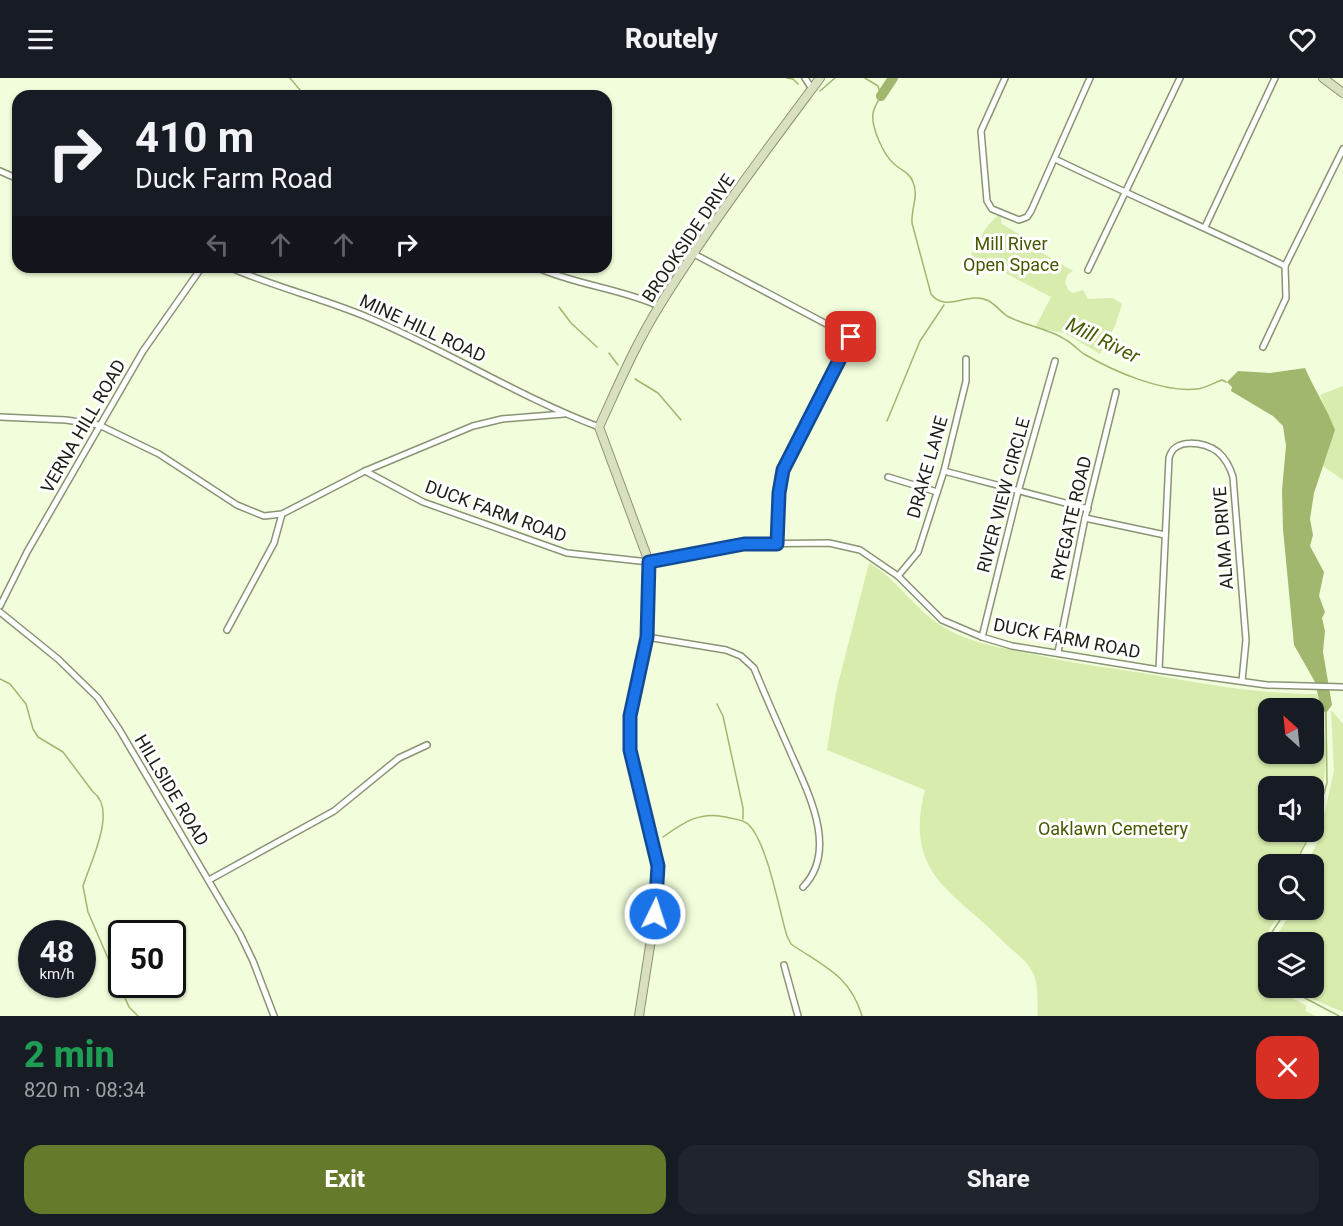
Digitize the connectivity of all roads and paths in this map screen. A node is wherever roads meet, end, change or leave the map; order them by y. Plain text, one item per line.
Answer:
1 (805, 78) edge
2 (820, 78) edge
3 (1005, 78) edge
4 (1090, 78) edge
5 (1179, 78) edge
6 (1275, 78) edge
7 (1323, 78) edge
8 (812, 89) junction
9 (1343, 93) edge
10 (1343, 149) edge
11 (1055, 159) junction
12 (1126, 193) junction
13 (1205, 227) junction
14 (694, 254) junction
15 (1285, 267) junction
16 (1088, 270) dead end
17 (198, 273) edge
18 (246, 273) edge
19 (551, 273) edge
20 (659, 306) junction
21 (1263, 347) dead end
22 (966, 359) dead end
23 (1054, 361) dead end
24 (1116, 392) dead end
25 (564, 414) junction
26 (0, 417) edge
27 (99, 425) junction
28 (599, 427) junction
29 (365, 471) junction
30 (944, 471) junction
31 (888, 477) dead end
32 (937, 492) junction
33 (1018, 492) junction
34 (1088, 509) junction
35 (282, 513) junction
36 (1085, 518) junction
37 (1165, 535) junction
38 (777, 544) junction
39 (649, 562) junction
40 (898, 576) junction
41 (0, 606) edge
42 (0, 612) edge
43 (227, 630) dead end
44 (647, 637) junction
45 (982, 637) junction
46 (1058, 652) junction
47 (1160, 670) junction
48 (1242, 681) junction
49 (1340, 687) edge
50 (427, 745) dead end
51 (209, 880) junction
52 (803, 887) dead end
53 (784, 964) dead end
54 (274, 1016) edge
55 (639, 1016) edge
56 (798, 1016) edge

1 - 8 street
2 - 8 main road, BROOKSIDE DRIVE
3 - 11 street
4 - 11 street
5 - 12 street
6 - 13 street
7 - 9 main road
8 - 14 main road, BROOKSIDE DRIVE
10 - 15 street
11 - 12 street
12 - 13 street
12 - 16 street
13 - 15 street
14 - 20 main road, BROOKSIDE DRIVE
14 - 38 street
15 - 21 street
17 - 27 street, VERNA HILL ROAD
18 - 25 street, MINE HILL ROAD
19 - 20 street
20 - 28 main road, BROOKSIDE DRIVE
22 - 30 street, DRAKE LANE
23 - 33 street, RIVER VIEW CIRCLE
24 - 34 street, RYEGATE ROAD
25 - 28 street, MINE HILL ROAD
25 - 29 street
26 - 27 street
27 - 35 street
27 - 41 street, VERNA HILL ROAD
28 - 39 main road
29 - 35 street
29 - 39 street, DUCK FARM ROAD
30 - 32 street, DRAKE LANE
30 - 33 street
31 - 32 street
32 - 40 street, DRAKE LANE
33 - 34 street
33 - 45 street, RIVER VIEW CIRCLE
34 - 36 street, RYEGATE ROAD
35 - 43 street
36 - 37 street
36 - 46 street, RYEGATE ROAD
37 - 47 street, ALMA DRIVE
37 - 48 street, ALMA DRIVE
38 - 39 street, DUCK FARM ROAD
38 - 40 street, DUCK FARM ROAD
39 - 44 main road
40 - 45 street, DUCK FARM ROAD
42 - 51 street, HILLSIDE ROAD
44 - 52 street
44 - 55 main road
45 - 46 street, DUCK FARM ROAD
46 - 47 street, DUCK FARM ROAD
47 - 48 street, DUCK FARM ROAD
48 - 49 street, DUCK FARM ROAD
50 - 51 street
51 - 54 street, HILLSIDE ROAD
53 - 56 street

